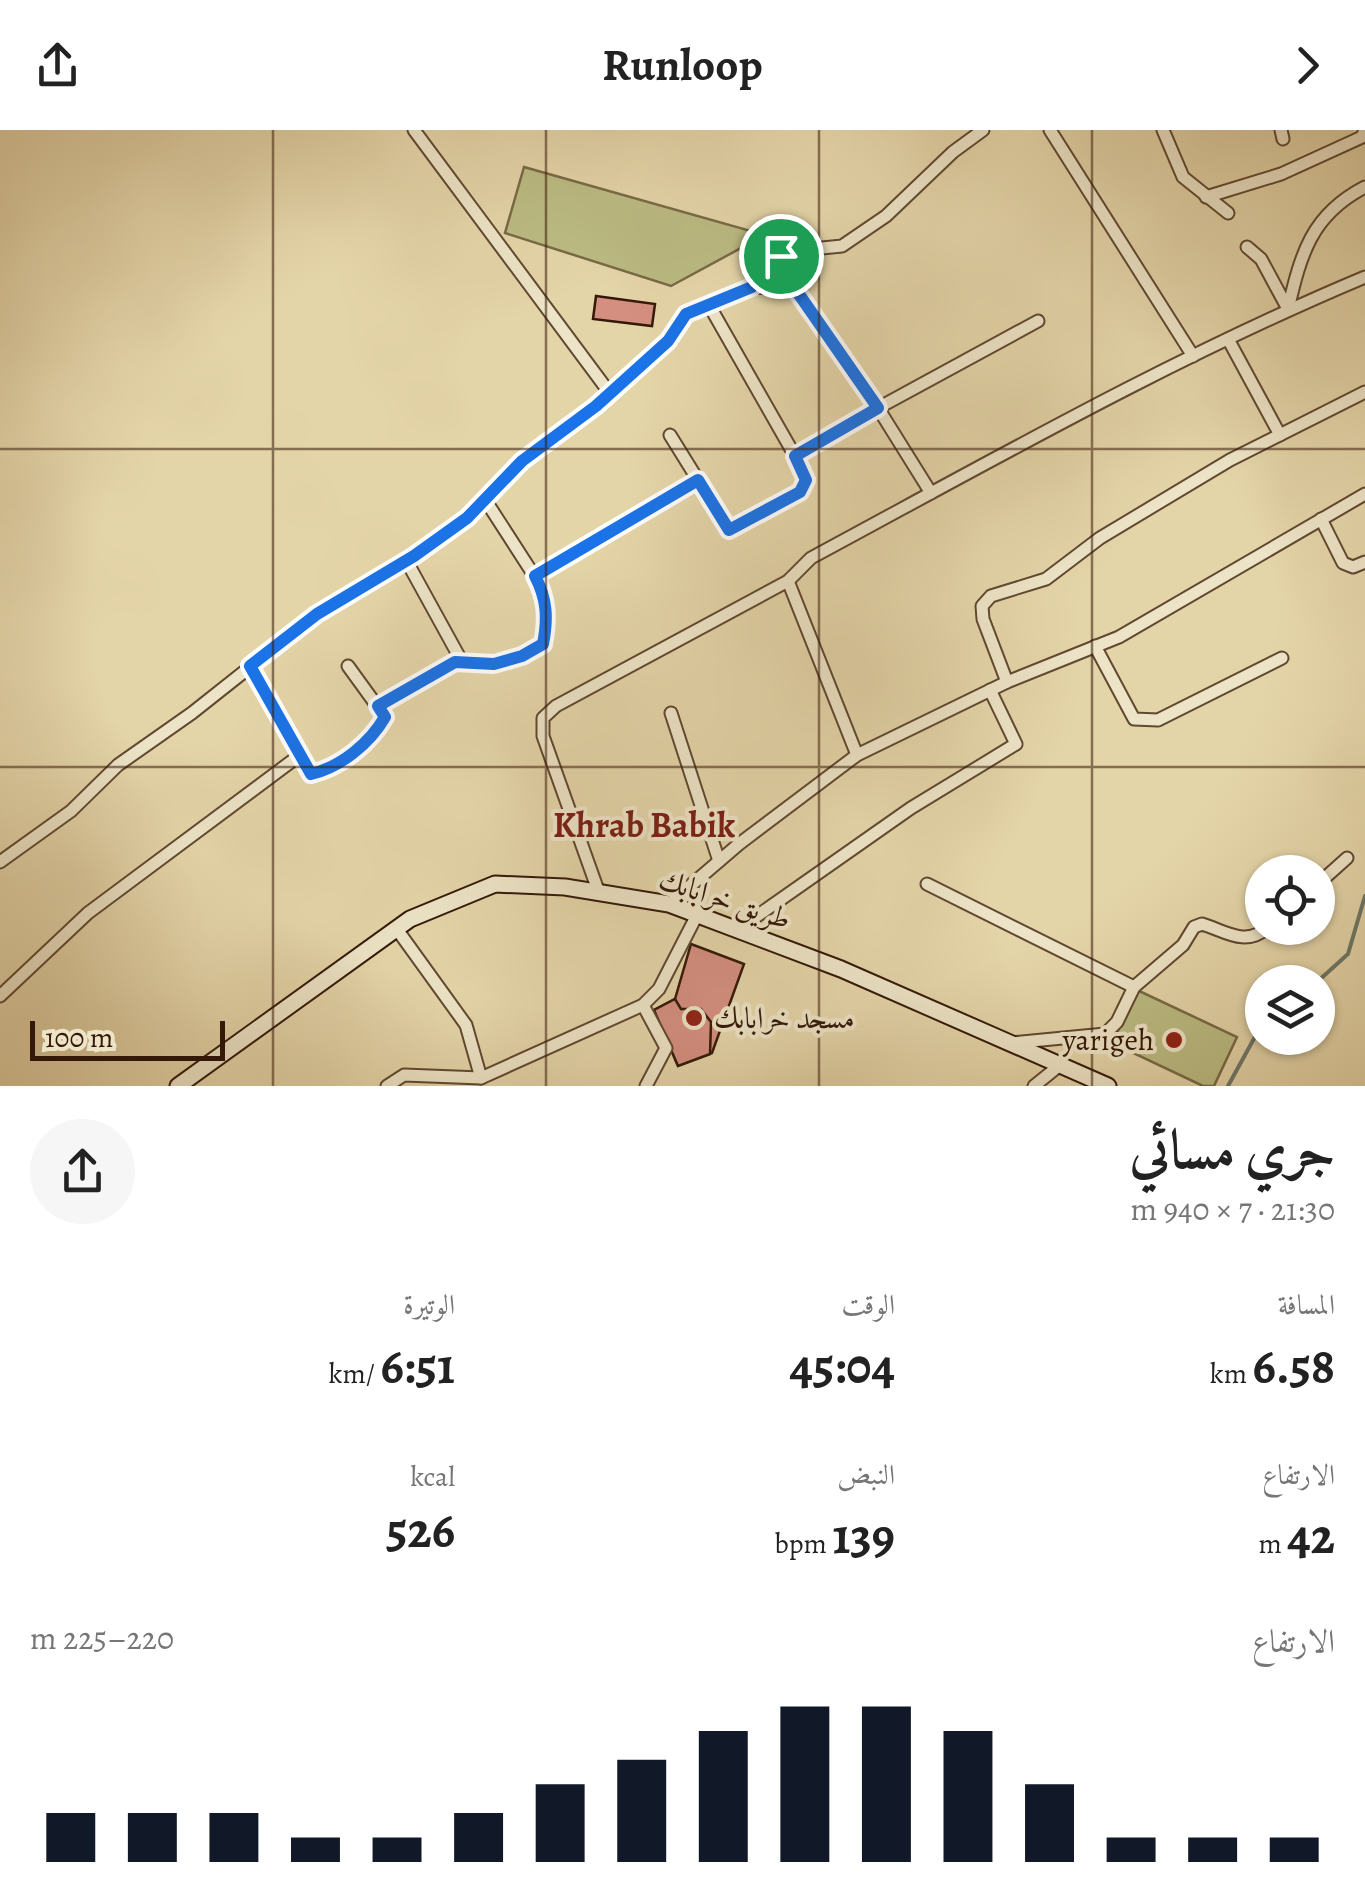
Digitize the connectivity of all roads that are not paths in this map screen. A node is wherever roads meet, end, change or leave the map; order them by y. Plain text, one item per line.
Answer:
1 (414, 130) edge
2 (984, 130) edge
3 (1050, 130) edge
4 (1164, 130) edge
5 (1365, 130) edge
6 (1365, 186) edge
7 (1206, 197) junction
8 (1228, 213) dead end
9 (1248, 246) dead end
10 (802, 250) junction
11 (1365, 277) edge
12 (752, 287) junction
13 (796, 290) junction
14 (708, 305) junction
15 (1288, 309) junction
16 (1038, 321) dead end
17 (1228, 339) junction
18 (1194, 356) junction
19 (609, 392) junction
20 (1365, 392) edge
21 (878, 408) junction
22 (1280, 434) junction
23 (670, 435) dead end
24 (795, 456) junction
25 (698, 480) junction
26 (931, 493) junction
27 (1365, 494) edge
28 (486, 501) junction
29 (1321, 519) junction
30 (406, 560) junction
31 (1365, 562) edge
32 (535, 576) junction
33 (788, 581) junction
34 (1095, 646) junction
35 (1282, 658) dead end
36 (461, 660) junction
37 (250, 666) junction
38 (348, 666) dead end
39 (1007, 682) junction
40 (990, 690) junction
41 (378, 706) junction
42 (671, 712) dead end
43 (300, 755) junction
44 (857, 755) junction
45 (1348, 858) dead end
46 (720, 861) junction
47 (0, 862) edge
48 (1335, 869) edge
49 (928, 884) dead end
50 (599, 892) junction
51 (669, 904) junction
52 (697, 915) junction
53 (396, 928) junction
54 (738, 930) junction
55 (1245, 938) edge
56 (1134, 987) junction
57 (0, 996) edge
58 (643, 1005) junction
59 (1010, 1043) junction
60 (1060, 1064) junction
61 (474, 1081) edge
62 (178, 1086) edge
63 (387, 1086) edge
64 (646, 1086) edge
65 (1034, 1086) edge
66 (1108, 1086) edge

1 - 19 street
2 - 10 street
3 - 18 street
4 - 7 street
5 - 7 street
6 - 15 street
7 - 8 street
9 - 15 street
10 - 12 street
10 - 13 street
11 - 15 street
12 - 13 street
12 - 14 street
13 - 21 street
14 - 19 street
14 - 24 street
15 - 17 street
16 - 21 street
17 - 18 street
17 - 22 street
18 - 26 street
19 - 28 street
20 - 22 street
21 - 24 street
21 - 26 street
22 - 39 street
23 - 25 street
24 - 25 street
25 - 32 street
26 - 33 street
27 - 29 street
28 - 30 street
28 - 32 street
29 - 31 street
29 - 34 street
30 - 36 street
30 - 37 street
32 - 36 street
33 - 44 street
33 - 50 street
34 - 35 street
34 - 39 street
36 - 41 street
37 - 43 street
37 - 47 street
38 - 41 street
39 - 40 street
40 - 44 street
40 - 54 street
41 - 43 street
42 - 46 street
43 - 57 street
44 - 46 street
45 - 48 street
46 - 51 street
49 - 56 street
50 - 51 main road, طريق خرابابك
50 - 53 main road, طريق خرابابك
51 - 52 main road, طريق خرابابك
52 - 54 main road, طريق خرابابك
52 - 58 street
53 - 61 street
53 - 62 main road, طريق خرابابك
54 - 59 main road, طريق خرابابك
55 - 56 street
56 - 59 street
58 - 61 street
58 - 64 street
59 - 60 main road, طريق خرابابك
60 - 65 street
60 - 66 main road, طريق خرابابك
61 - 63 street

